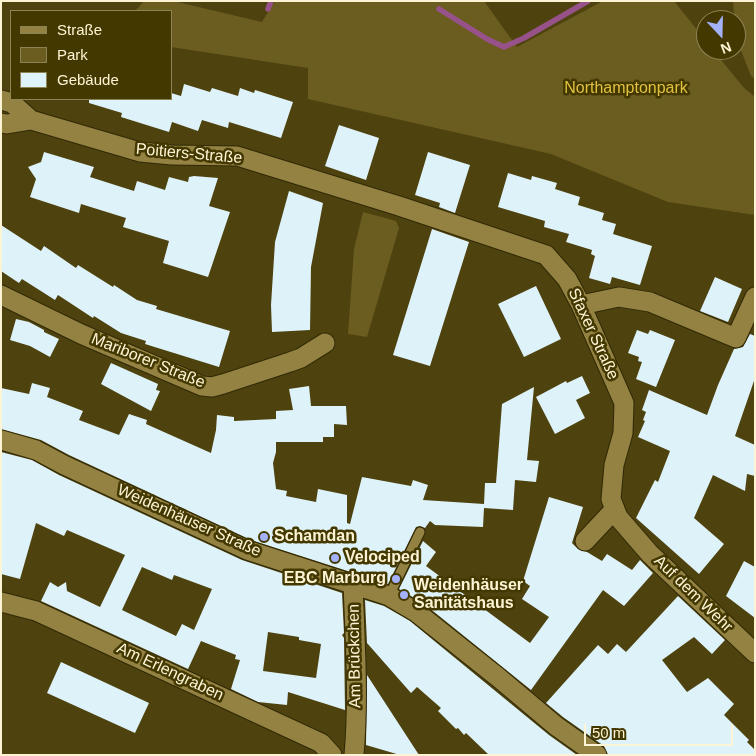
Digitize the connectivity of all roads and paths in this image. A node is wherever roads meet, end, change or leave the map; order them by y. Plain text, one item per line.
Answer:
1 (1, 100) edge
2 (31, 120) junction
3 (1, 123) edge
4 (375, 199) joint
5 (1, 295) edge
6 (755, 297) edge
7 (581, 305) junction
8 (325, 343) dead end
9 (1, 440) edge
10 (615, 509) junction
11 (420, 532) dead end
12 (631, 534) joint
13 (586, 541) dead end
14 (353, 583) junction
15 (389, 596) junction
16 (1, 602) edge
17 (755, 653) edge
18 (332, 755) edge
19 (354, 755) edge
20 (597, 755) edge

1 - 2 street, Poitiers-Straße
2 - 3 street, Poitiers-Straße
2 - 4 street, Poitiers-Straße
4 - 7 street, Sfaxer Straße
5 - 8 street, Mariborer Straße
6 - 7 street
7 - 10 street, Sfaxer Straße
9 - 14 street, Weidenhäuser Straße
10 - 12 street, Sfaxer Straße
10 - 13 street
11 - 15 lane
12 - 17 street, Auf dem Wehr
14 - 15 street, Weidenhäuser Straße
14 - 19 street, Am Brückchen
15 - 20 street, Weidenhäuser Straße
16 - 18 street, Am Erlengraben

